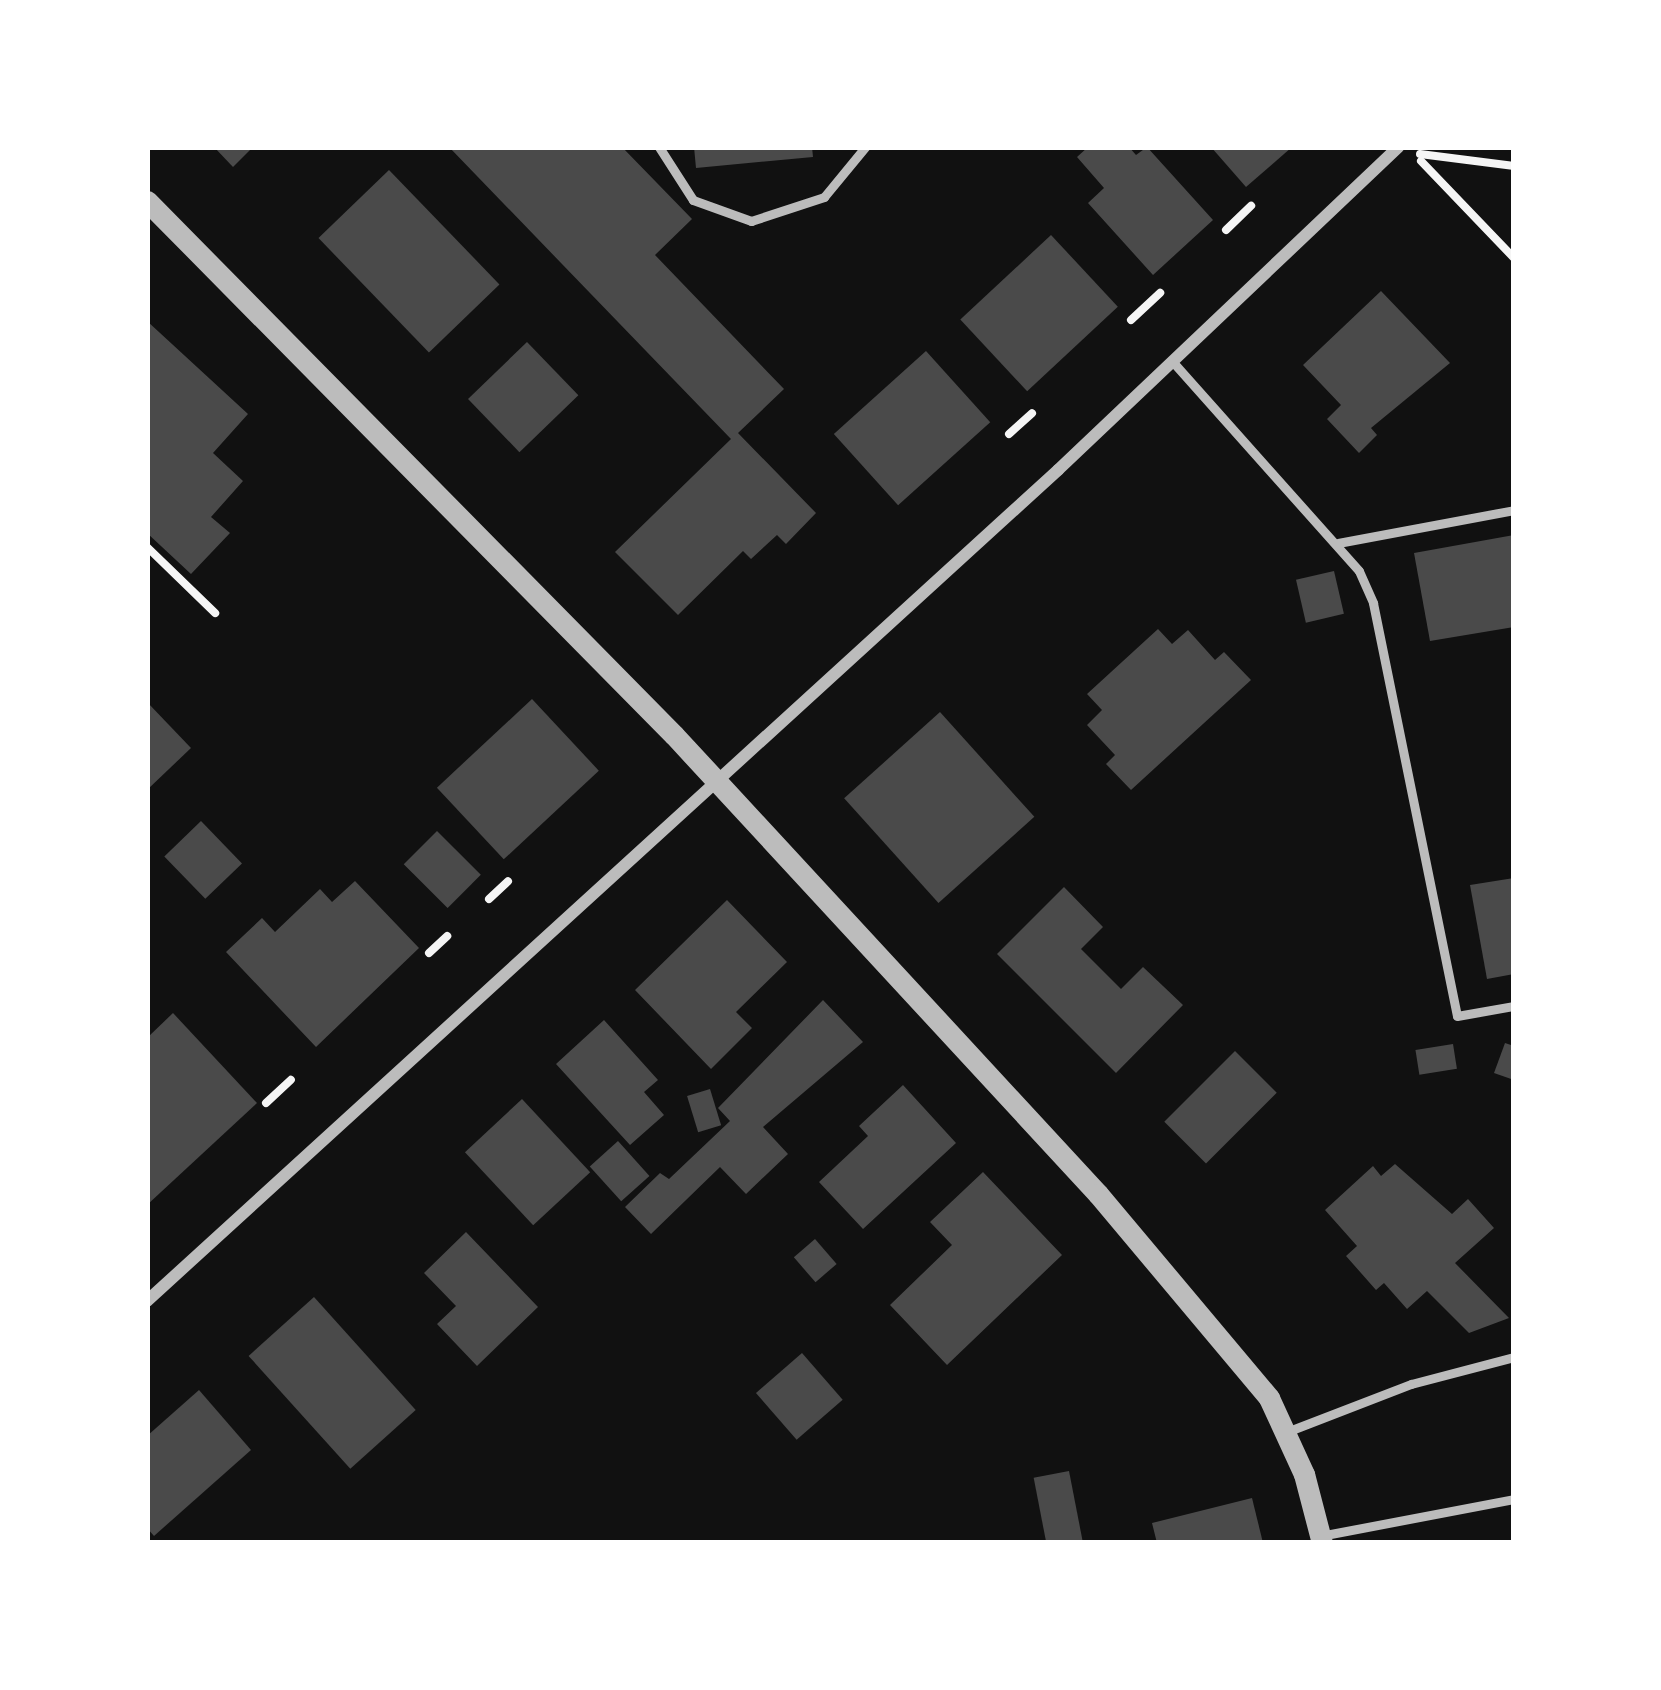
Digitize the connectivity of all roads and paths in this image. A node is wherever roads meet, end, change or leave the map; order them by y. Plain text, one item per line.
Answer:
1 (659, 147) edge
2 (865, 147) edge
3 (1398, 147) edge
4 (1411, 150) edge
5 (1514, 166) edge
6 (147, 200) edge
7 (1252, 206) dead end
8 (1226, 230) dead end
9 (1514, 258) edge
10 (1160, 292) dead end
11 (1131, 320) dead end
12 (1172, 362) junction
13 (1032, 413) dead end
14 (1009, 434) dead end
15 (1514, 510) edge
16 (1338, 542) junction
17 (147, 547) edge
18 (215, 613) dead end
19 (716, 782) junction
20 (508, 881) dead end
21 (489, 899) dead end
22 (447, 936) dead end
23 (428, 953) dead end
24 (1514, 1006) edge
25 (291, 1080) dead end
26 (266, 1103) dead end
27 (147, 1301) edge
28 (1514, 1357) edge
29 (1288, 1431) junction
30 (1514, 1498) edge
31 (1321, 1540) edge

1 - 2 lane
3 - 12 street
4 - 5 path
4 - 9 path
6 - 19 street
7 - 8 path
10 - 11 path
12 - 16 lane
12 - 19 street
13 - 14 path
15 - 16 lane
16 - 24 lane
17 - 18 path
19 - 27 street
19 - 29 street
20 - 21 path
22 - 23 path
25 - 26 path
28 - 29 lane
29 - 31 street
30 - 31 lane

